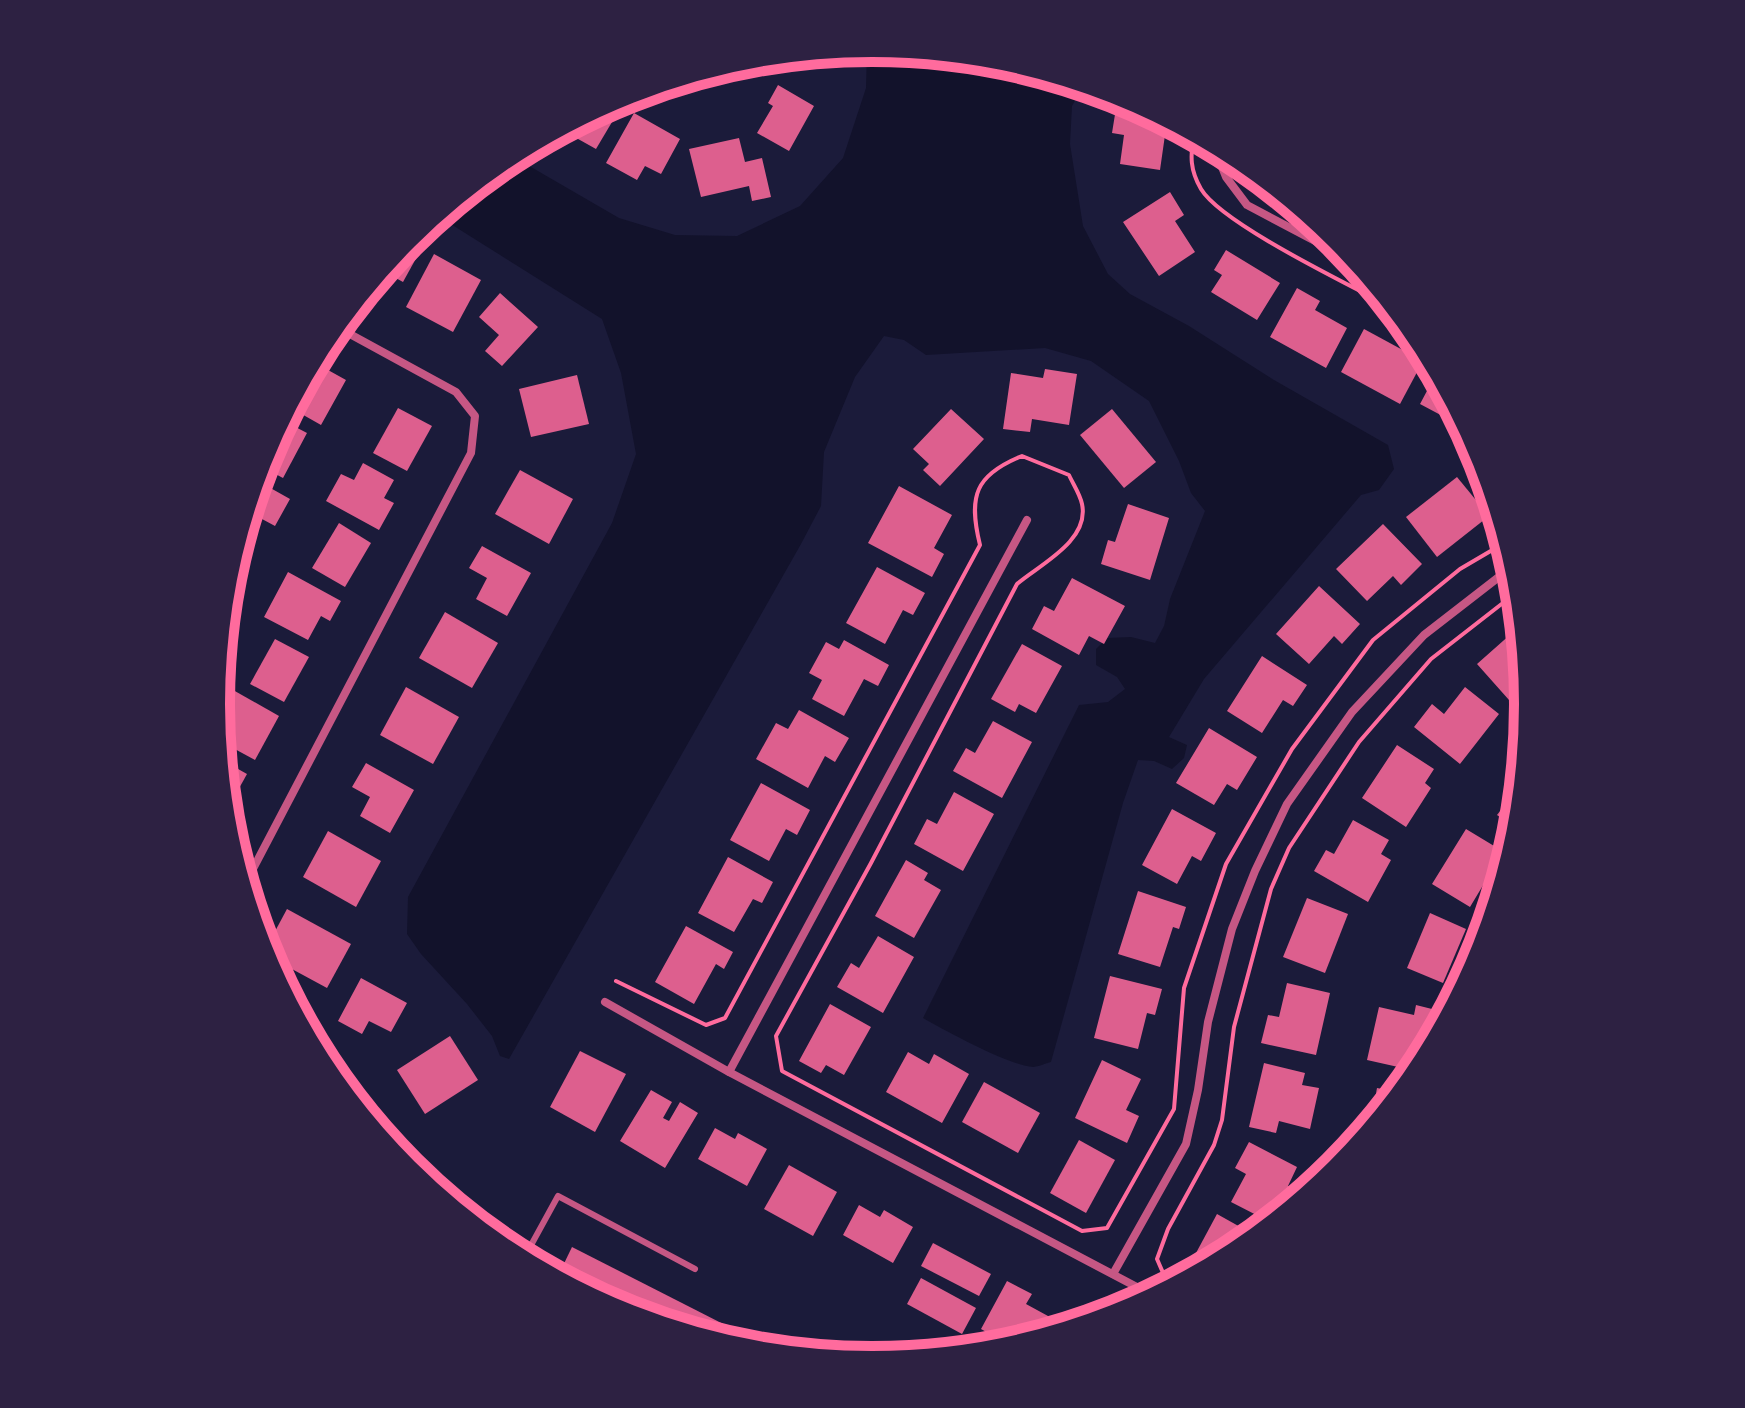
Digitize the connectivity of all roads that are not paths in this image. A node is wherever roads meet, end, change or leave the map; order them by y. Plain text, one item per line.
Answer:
1 (1222, 166) edge
2 (1319, 243) edge
3 (349, 333) edge
4 (1027, 520) dead end
5 (1501, 575) edge
6 (252, 870) edge
7 (605, 1002) dead end
8 (729, 1072) junction
9 (530, 1247) edge
10 (695, 1269) dead end
11 (1113, 1274) junction
12 (1139, 1288) edge

1 - 2 street
3 - 6 street
4 - 8 street
5 - 11 street
7 - 8 street
8 - 11 street
9 - 10 lane
11 - 12 street

